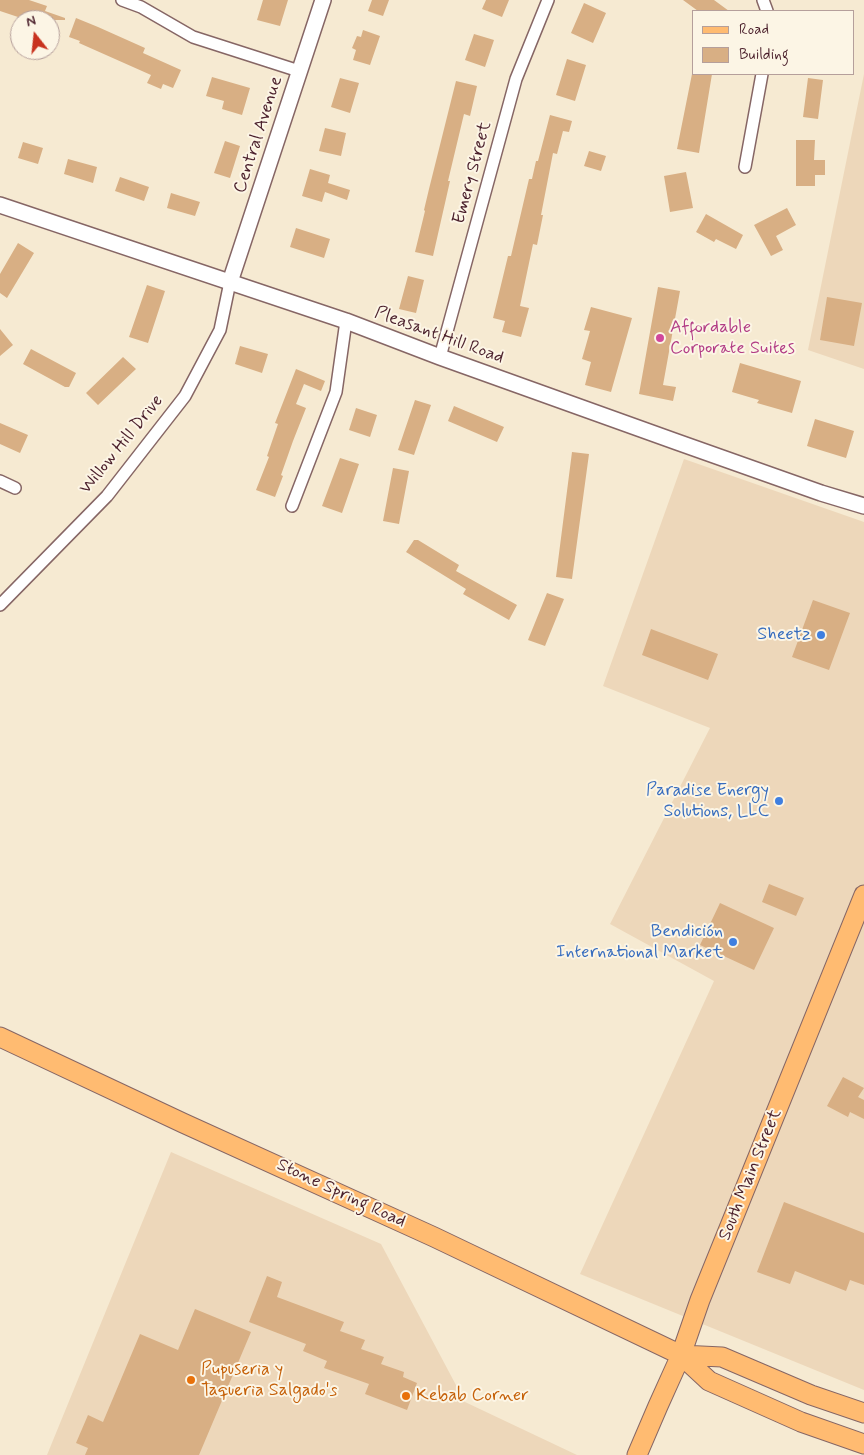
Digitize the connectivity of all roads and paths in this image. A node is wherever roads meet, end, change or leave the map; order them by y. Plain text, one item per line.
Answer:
1 (122, 0) edge
2 (323, 0) edge
3 (548, 0) edge
4 (299, 71) junction
5 (762, 75) edge
6 (745, 167) dead end
7 (0, 205) edge
8 (230, 282) junction
9 (346, 321) junction
10 (440, 357) junction
11 (0, 481) edge
12 (15, 488) dead end
13 (292, 506) dead end
14 (864, 506) edge
15 (0, 605) edge
16 (864, 895) edge
17 (0, 1037) edge
18 (682, 1355) junction
19 (864, 1413) edge
20 (864, 1444) edge
21 (637, 1455) edge

1 - 4 street
2 - 4 street, Central Avenue
3 - 10 street, Emery Street
4 - 8 street, Central Avenue
5 - 6 street
7 - 8 street, Pleasant Hill Road
8 - 9 street, Pleasant Hill Road
8 - 15 street, Willow Hill Drive
9 - 10 street, Pleasant Hill Road
9 - 13 street
10 - 14 street, Pleasant Hill Road
11 - 12 street
16 - 18 main road, South Main Street
17 - 18 main road, Stone Spring Road
18 - 19 main road, Stone Spring Road
18 - 20 main road, Stone Spring Road
18 - 21 main road, South Main Street

